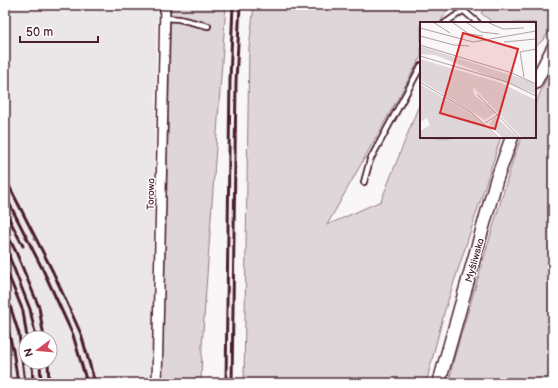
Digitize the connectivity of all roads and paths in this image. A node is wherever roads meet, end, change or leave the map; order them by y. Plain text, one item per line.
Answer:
1 (165, 5) edge
2 (457, 5) edge
3 (467, 5) edge
4 (464, 10) junction
5 (165, 18) junction
6 (446, 22) edge
7 (477, 22) edge
8 (208, 26) dead end
9 (553, 48) edge
10 (420, 68) edge
11 (536, 78) edge
12 (512, 138) edge
13 (364, 182) dead end
14 (157, 383) edge
15 (439, 383) edge

1 - 5 street, Torowa
2 - 4 lane
3 - 4 lane
4 - 6 lane
4 - 7 lane
5 - 8 lane
5 - 14 street, Torowa
9 - 11 street
10 - 13 lane
12 - 15 street, Myśliwska

